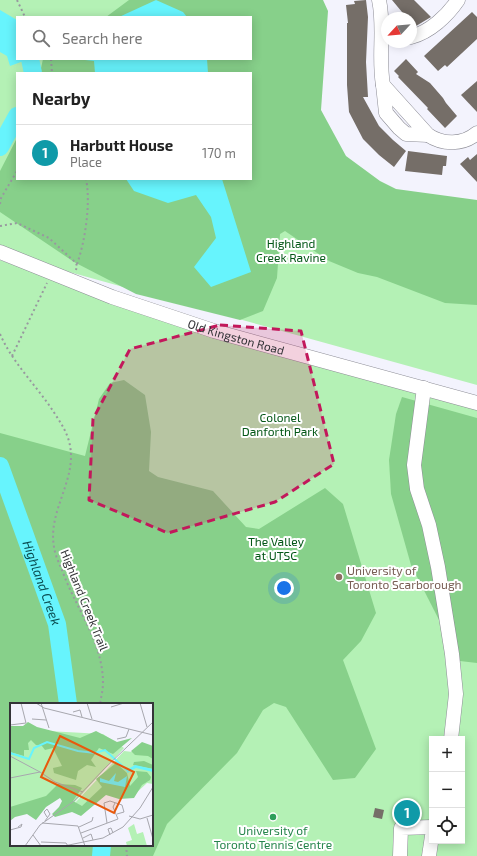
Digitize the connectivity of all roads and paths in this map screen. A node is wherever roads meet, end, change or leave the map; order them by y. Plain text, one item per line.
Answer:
1 (17, 0) edge
2 (379, 0) edge
3 (458, 0) edge
4 (382, 12) edge
5 (25, 16) edge
6 (417, 35) edge
7 (383, 48) edge
8 (51, 60) edge
9 (52, 72) edge
10 (477, 133) edge
11 (16, 173) edge
12 (86, 180) edge
13 (0, 204) edge
14 (0, 226) edge
15 (0, 253) edge
16 (77, 264) junction
17 (52, 273) junction
18 (72, 281) junction
19 (0, 334) edge
20 (12, 356) junction
21 (424, 388) junction
22 (477, 403) edge
23 (100, 703) edge
24 (451, 736) edge
25 (429, 827) edge
26 (431, 844) edge
27 (126, 846) edge
28 (127, 856) edge
29 (400, 856) edge
30 (429, 856) edge

1 - 5 path
2 - 4 street
3 - 6 street
7 - 10 street
8 - 9 path
11 - 13 path
12 - 16 path
14 - 16 path
15 - 17 street, Old Kingston Road
16 - 18 path
17 - 18 street, Old Kingston Road
17 - 20 path
18 - 21 street, Old Kingston Road
19 - 20 path, Highland Creek Trail
20 - 23 path, Highland Creek Trail
21 - 22 street, Old Kingston Road
21 - 24 street
25 - 29 street
26 - 30 street
27 - 28 path

